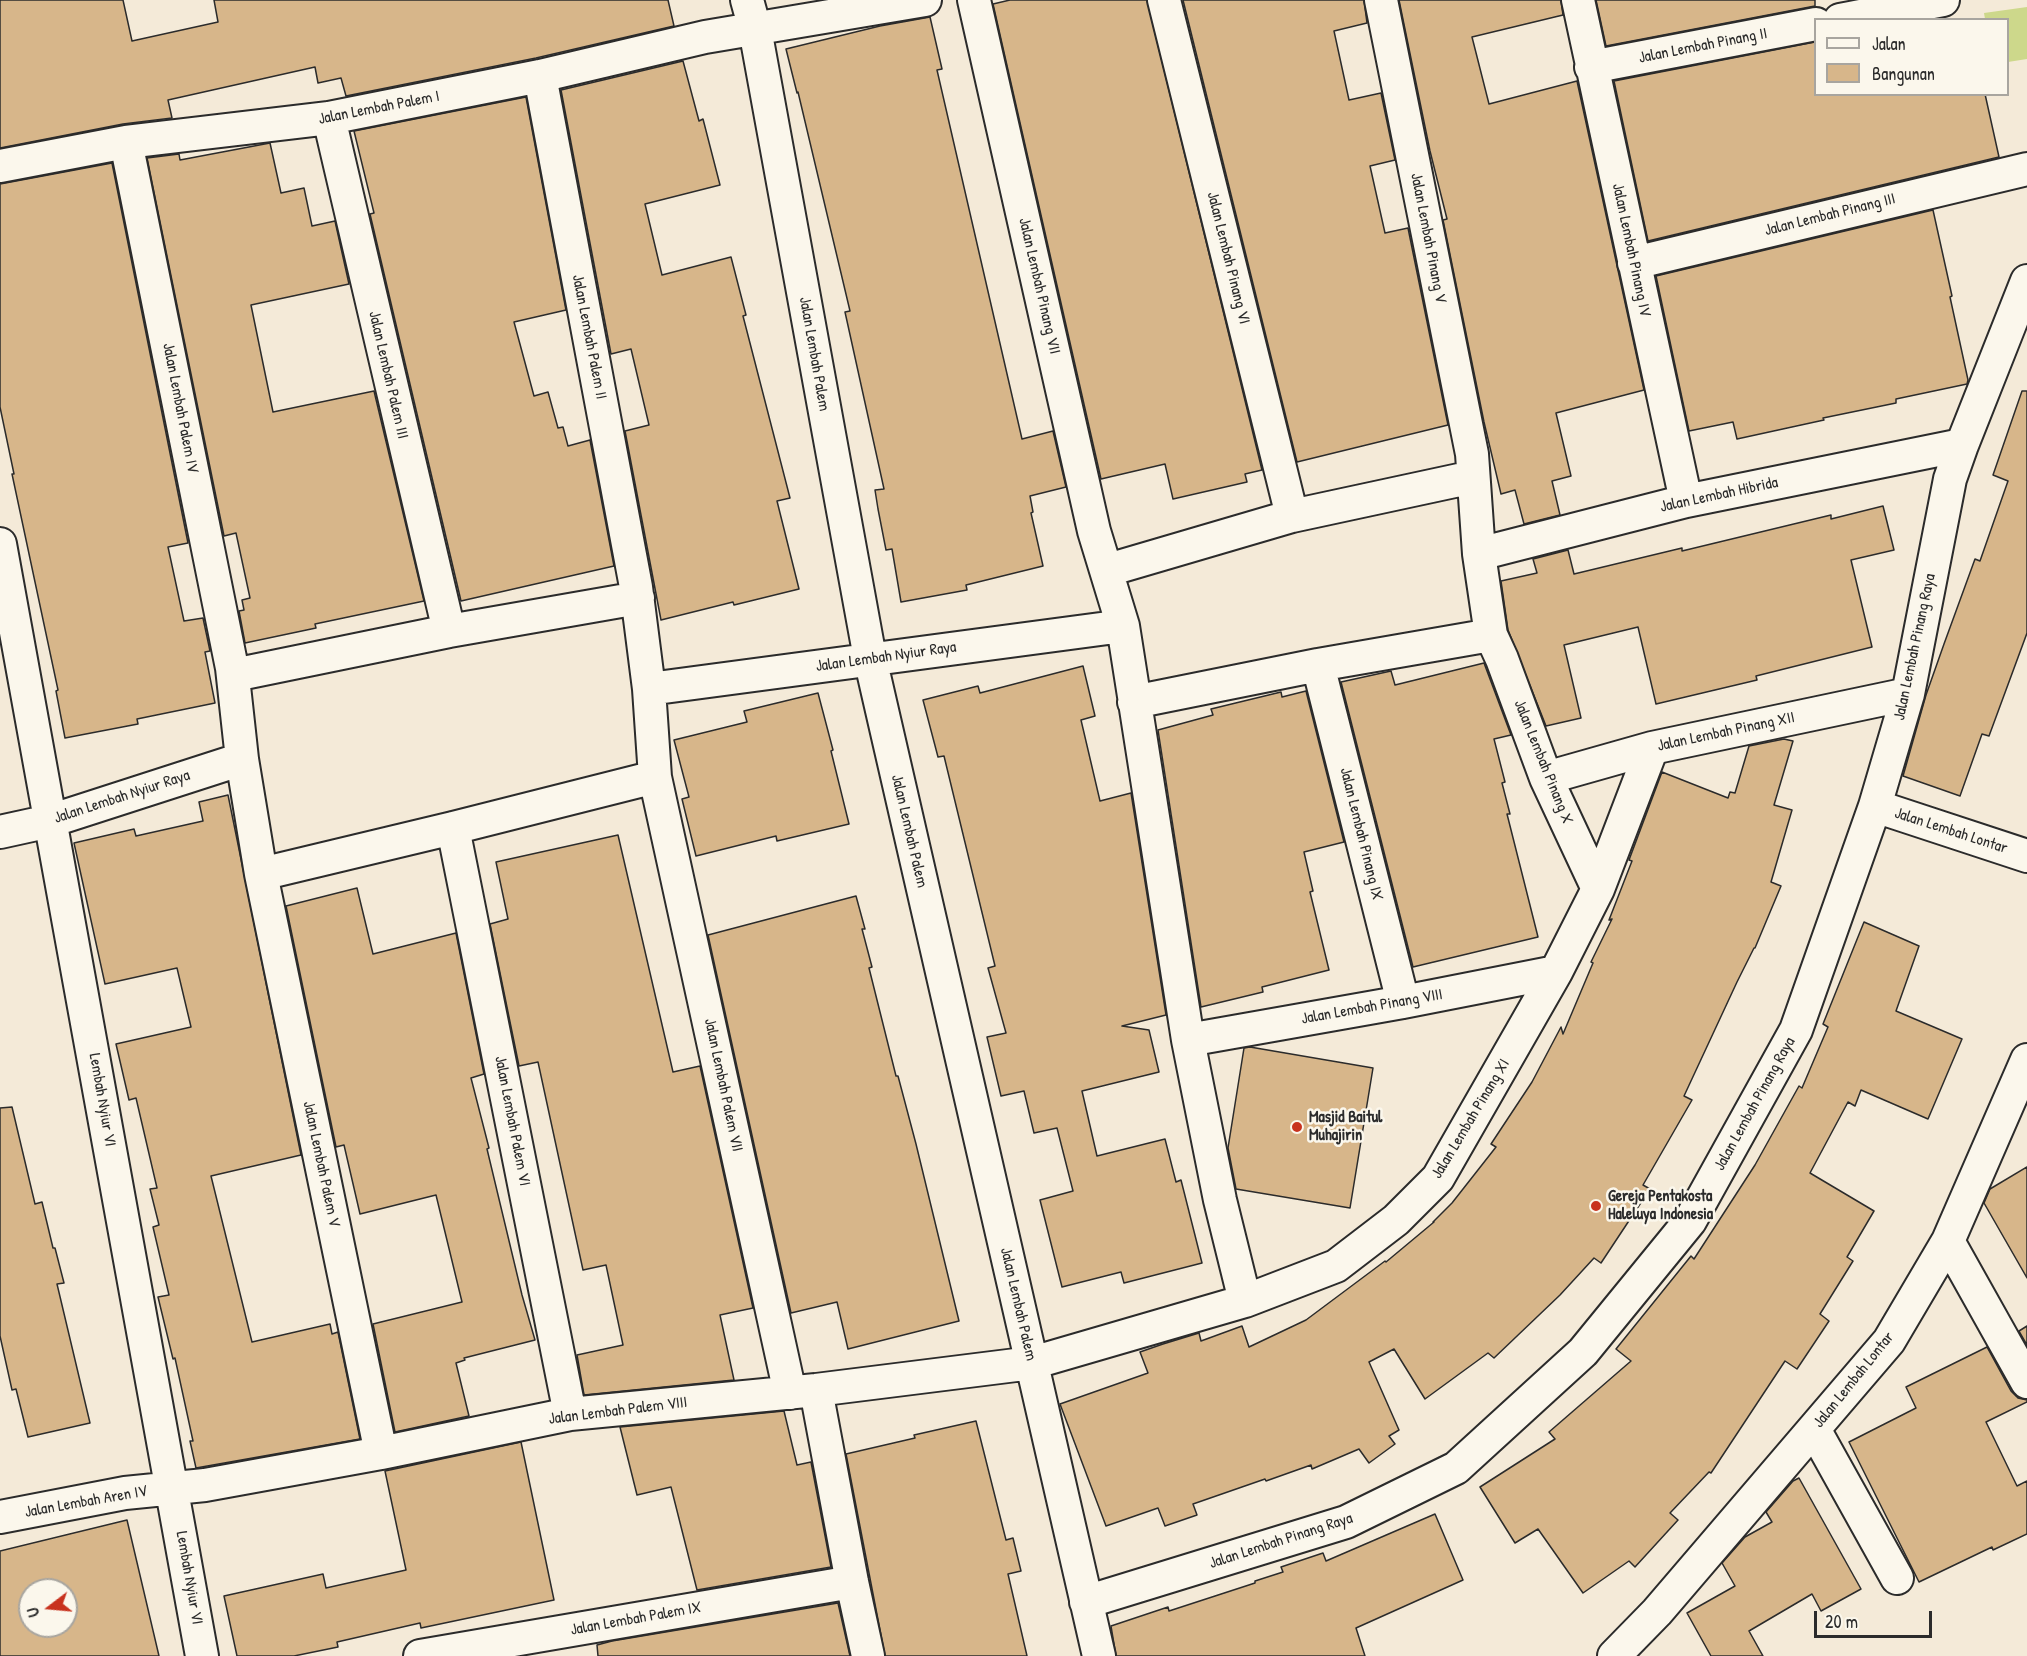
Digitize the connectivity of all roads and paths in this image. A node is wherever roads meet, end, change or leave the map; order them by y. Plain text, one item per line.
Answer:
1 (924, 0) edge
2 (974, 0) edge
3 (1164, 0) edge
4 (1381, 0) edge
5 (1578, 0) edge
6 (1942, 0) edge
7 (751, 15) edge
8 (1850, 18) edge
9 (1814, 24) edge
10 (1591, 67) junction
11 (540, 76) junction
12 (329, 118) junction
13 (126, 142) junction
14 (0, 166) edge
15 (2027, 169) edge
16 (1634, 263) junction
17 (2027, 281) edge
18 (1962, 445) junction
19 (1473, 477) junction
20 (1686, 501) junction
21 (1292, 516) junction
22 (0, 544) edge
23 (1479, 554) junction
24 (1108, 570) junction
25 (638, 598) junction
26 (1123, 626) junction
27 (449, 631) junction
28 (1491, 635) junction
29 (870, 658) junction
30 (1318, 665) junction
31 (234, 675) junction
32 (649, 689) junction
33 (1908, 694) junction
34 (1134, 702) junction
35 (1652, 748) junction
36 (242, 759) junction
37 (656, 777) junction
38 (1546, 778) junction
39 (1875, 806) junction
40 (50, 820) junction
41 (453, 828) junction
42 (0, 832) edge
43 (2027, 856) edge
44 (261, 874) junction
45 (1598, 889) junction
46 (1556, 972) junction
47 (1403, 1002) junction
48 (1188, 1040) junction
49 (2027, 1060) edge
50 (1948, 1241) junction
51 (1245, 1302) junction
52 (1032, 1363) junction
53 (2027, 1382) edge
54 (803, 1391) junction
55 (570, 1414) junction
56 (1814, 1429) junction
57 (381, 1453) junction
58 (173, 1488) junction
59 (0, 1517) edge
60 (1897, 1578) dead end
61 (852, 1582) junction
62 (1086, 1602) junction
63 (202, 1656) edge
64 (420, 1656) edge
65 (868, 1656) edge
66 (1099, 1656) edge
67 (1614, 1656) edge

1 - 7 street, Jalan Lembah Palem I
2 - 24 street, Jalan Lembah Pinang VII
3 - 21 street, Jalan Lembah Pinang VI
4 - 19 street, Jalan Lembah Pinang V
5 - 10 street, Jalan Lembah Pinang IV
6 - 8 street
7 - 11 street, Jalan Lembah Palem I
7 - 29 street, Jalan Lembah Palem
9 - 10 street, Jalan Lembah Pinang II
10 - 16 street, Jalan Lembah Pinang IV
11 - 12 street, Jalan Lembah Palem I
11 - 25 street, Jalan Lembah Palem II
12 - 13 street, Jalan Lembah Palem I
12 - 27 street, Jalan Lembah Palem III
13 - 14 street, Jalan Lembah Palem I
13 - 31 street, Jalan Lembah Palem IV
15 - 16 street, Jalan Lembah Pinang III
16 - 20 street, Jalan Lembah Pinang IV
17 - 18 street, Jalan Lembah Pinang Raya
18 - 20 street, Jalan Lembah Hibrida
18 - 33 street, Jalan Lembah Pinang Raya
19 - 21 street
19 - 23 street, Jalan Lembah Pinang V
20 - 23 street, Jalan Lembah Hibrida
21 - 24 street
22 - 40 street, Lembah Nyiur VI
23 - 28 street, Jalan Lembah Pinang X
24 - 26 street, Jalan Lembah Pinang VII
25 - 27 street
25 - 32 street, Jalan Lembah Palem II
26 - 29 street, Jalan Lembah Nyiur Raya
26 - 34 street, Jalan Lembah Pinang VII
27 - 31 street
28 - 30 street
28 - 38 street, Jalan Lembah Pinang X
29 - 32 street, Jalan Lembah Nyiur Raya
29 - 52 street, Jalan Lembah Palem
30 - 34 street
30 - 47 street, Jalan Lembah Pinang IX
31 - 36 street, Jalan Lembah Palem IV
32 - 37 street, Jalan Lembah Palem VII
33 - 35 street, Jalan Lembah Pinang XII
33 - 39 street, Jalan Lembah Pinang Raya
34 - 48 street
35 - 38 street, Jalan Lembah Pinang XII
35 - 45 street, Jalan Lembah Pinang XI
36 - 40 street, Jalan Lembah Nyiur Raya
36 - 44 street, Jalan Lembah Palem V
37 - 41 street
37 - 54 street, Jalan Lembah Palem VII
38 - 45 street, Jalan Lembah Pinang X
39 - 43 street, Jalan Lembah Lontar
39 - 62 street, Jalan Lembah Pinang Raya
40 - 42 street, Jalan Lembah Nyiur Raya
40 - 58 street, Lembah Nyiur VI
41 - 44 street
41 - 55 street, Jalan Lembah Palem VI
44 - 57 street, Jalan Lembah Palem V
45 - 46 street, Jalan Lembah Pinang XI
46 - 47 street, Jalan Lembah Pinang VIII
46 - 51 street, Jalan Lembah Pinang XI
47 - 48 street, Jalan Lembah Pinang VIII
48 - 51 street
49 - 50 street, Jalan Lembah Lontar
50 - 53 street
50 - 56 street, Jalan Lembah Lontar
51 - 52 street, Jalan Lembah Pinang XI
52 - 54 street, Jalan Lembah Palem VIII
52 - 62 street, Jalan Lembah Palem
54 - 55 street, Jalan Lembah Palem VIII
54 - 61 street, Jalan Lembah Palem VII
55 - 57 street, Jalan Lembah Palem VIII
56 - 60 street
56 - 67 street, Jalan Lembah Lontar
57 - 58 street, Jalan Lembah Palem VIII
58 - 59 street, Jalan Lembah Aren IV
58 - 63 street, Lembah Nyiur VI
61 - 64 street, Jalan Lembah Palem IX
61 - 65 street, Jalan Lembah Palem VII
62 - 66 street, Jalan Lembah Palem

